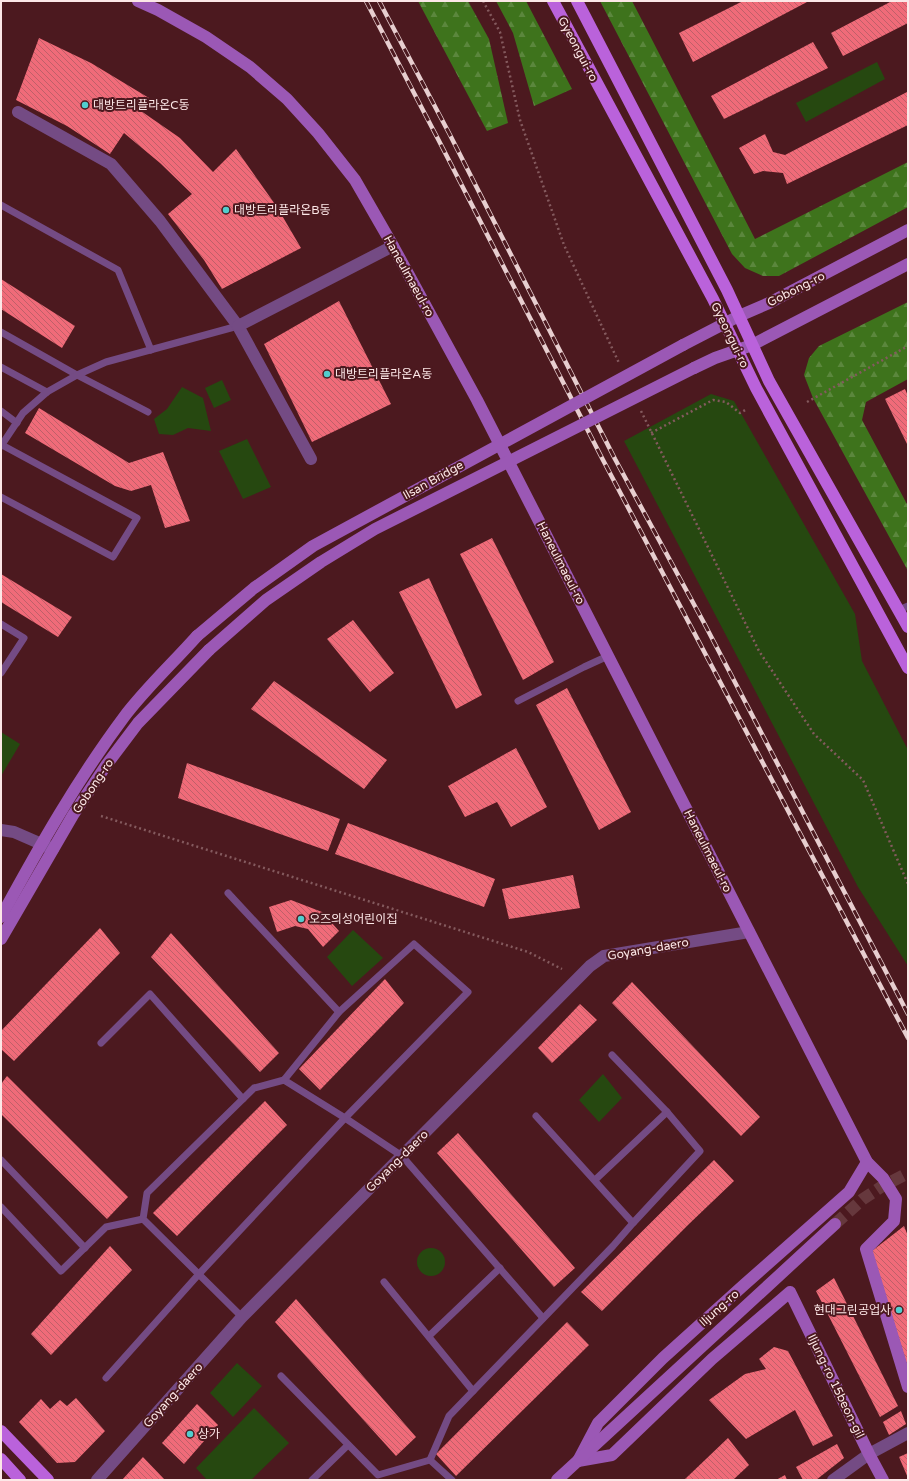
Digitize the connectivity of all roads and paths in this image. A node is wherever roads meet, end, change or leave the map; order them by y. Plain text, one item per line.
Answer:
1 (138, 1) edge
2 (483, 1) edge
3 (553, 1) edge
4 (577, 1) edge
5 (18, 112) dead end
6 (1, 205) edge
7 (908, 230) edge
8 (393, 246) junction
9 (908, 264) edge
10 (739, 316) junction
11 (725, 323) junction
12 (238, 326) junction
13 (1, 332) edge
14 (683, 345) joint
15 (752, 345) junction
16 (908, 346) edge
17 (151, 350) junction
18 (737, 350) junction
19 (620, 366) dead end
20 (1, 367) edge
21 (77, 375) junction
22 (47, 392) junction
23 (807, 402) dead end
24 (639, 408) dead end
25 (747, 409) dead end
26 (1, 411) edge
27 (148, 412) dead end
28 (17, 423) junction
29 (651, 433) junction
30 (1, 445) edge
31 (311, 459) dead end
32 (1, 497) edge
33 (904, 608) edge
34 (1, 624) edge
35 (908, 627) edge
36 (197, 636) joint
37 (209, 650) joint
38 (608, 656) junction
39 (908, 668) edge
40 (1, 673) edge
41 (518, 701) dead end
42 (100, 816) dead end
43 (1, 830) edge
44 (41, 844) junction
45 (53, 849) junction
46 (908, 884) edge
47 (228, 893) dead end
48 (1, 917) edge
49 (749, 932) junction
50 (1, 939) edge
51 (562, 969) dead end
52 (339, 1012) junction
53 (101, 1043) dead end
54 (612, 1055) dead end
55 (284, 1080) junction
56 (243, 1099) junction
57 (667, 1112) junction
58 (536, 1116) dead end
59 (345, 1118) junction
60 (402, 1156) junction
61 (1, 1160) edge
62 (867, 1162) junction
63 (595, 1180) junction
64 (1, 1207) edge
65 (143, 1219) junction
66 (633, 1223) junction
67 (836, 1224) tunnel mouth
68 (85, 1248) junction
69 (500, 1268) junction
70 (199, 1274) junction
71 (384, 1282) dead end
72 (242, 1317) junction
73 (543, 1318) junction
74 (429, 1336) junction
75 (281, 1376) dead end
76 (106, 1378) dead end
77 (908, 1387) edge
78 (473, 1390) junction
79 (1, 1431) edge
80 (908, 1433) edge
81 (348, 1445) junction
82 (869, 1454) junction
83 (1, 1459) edge
84 (430, 1460) junction
85 (578, 1461) junction
86 (375, 1478) edge
87 (20, 1480) edge
88 (48, 1480) edge
89 (97, 1480) edge
90 (312, 1480) edge
91 (452, 1480) edge
92 (557, 1480) edge
93 (833, 1480) edge
94 (883, 1480) edge

1 - 8 main road, Haneulmaeul-ro
2 - 19 path
3 - 11 main road, Gyeongui-ro
4 - 10 main road, Gyeongui-ro
5 - 12 street
6 - 17 lane
7 - 10 main road, Gobong-ro
8 - 12 street
8 - 38 main road, Haneulmaeul-ro
9 - 15 main road
10 - 11 main road, Gobong-ro
10 - 15 main road, Gyeongui-ro
11 - 14 main road, Gobong-ro
11 - 18 main road, Gyeongui-ro
12 - 17 lane
12 - 31 street
13 - 21 lane
14 - 36 main road, Ilsan Bridge, bridge
15 - 18 main road
15 - 33 main road, Gyeongui-ro
16 - 23 path
17 - 21 lane
18 - 37 main road, Ilsan Bridge, bridge
18 - 39 main road, Gyeongui-ro
20 - 22 lane
21 - 22 lane
21 - 27 lane
22 - 28 lane
24 - 29 path
25 - 29 path
26 - 28 lane
28 - 30 lane
29 - 46 path
30 - 32 lane
33 - 35 main road, Gyeongui-ro
34 - 40 lane
36 - 44 main road, Gobong-ro
37 - 45 main road, Gobong-ro
38 - 41 lane
38 - 49 main road, Haneulmaeul-ro
42 - 51 path
43 - 44 street
44 - 45 street
44 - 48 main road, Gobong-ro
45 - 50 main road, Gobong-ro
47 - 52 lane
49 - 60 street, Goyang-daero
49 - 62 main road, Haneulmaeul-ro
52 - 55 lane
52 - 59 lane
53 - 56 lane
54 - 57 lane
55 - 56 lane
55 - 59 lane
56 - 65 lane
57 - 63 lane
57 - 66 lane
58 - 63 lane
59 - 60 lane
59 - 70 lane
60 - 69 lane
60 - 72 street, Goyang-daero
61 - 68 lane
62 - 77 main road, Haneulmaeul-ro
62 - 85 main road, Iljung-ro
63 - 66 lane
64 - 68 lane
65 - 68 lane
65 - 70 lane
66 - 73 lane
67 - 85 main road, Iljung-ro
69 - 73 lane
69 - 74 lane
70 - 72 lane
70 - 76 lane
71 - 74 lane
72 - 89 street, Goyang-daero
73 - 78 lane
74 - 78 lane
75 - 81 lane
78 - 84 lane
79 - 88 main road
80 - 82 street
81 - 86 lane
81 - 90 lane
82 - 85 main road, Iljung-ro 15beon-gil
82 - 93 street
82 - 94 main road, Iljung-ro 15beon-gil
83 - 87 main road
84 - 86 lane
84 - 91 lane
85 - 92 main road, Iljung-ro

